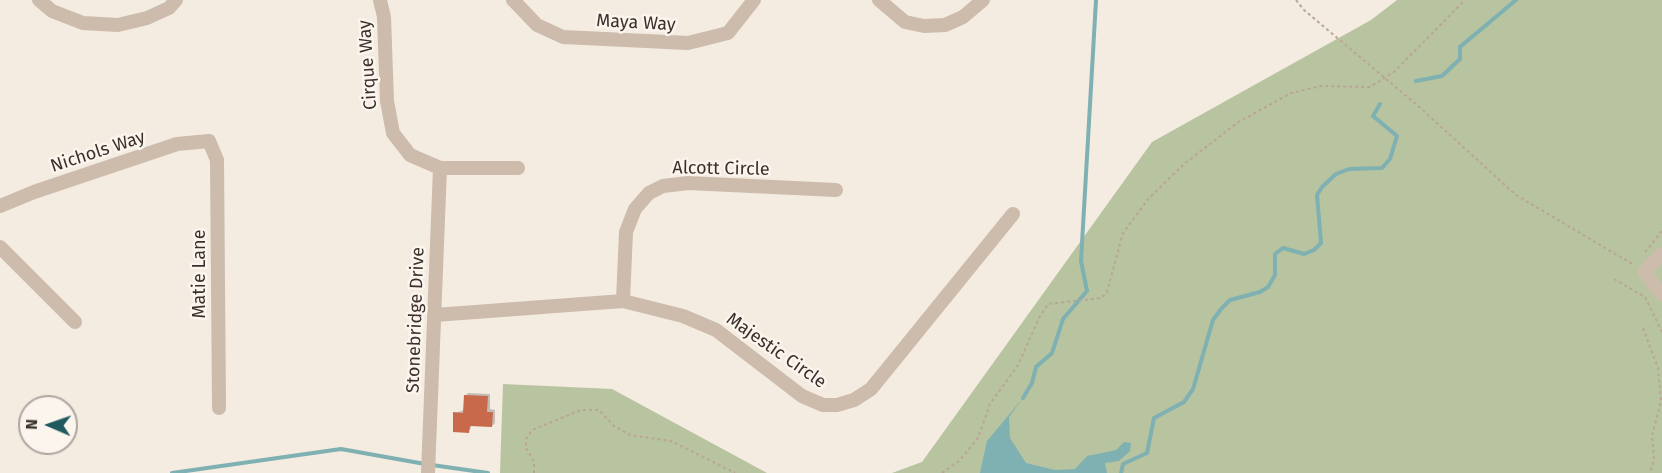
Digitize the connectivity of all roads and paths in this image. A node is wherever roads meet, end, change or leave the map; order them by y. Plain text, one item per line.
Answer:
1 (39, 0) edge
2 (176, 0) edge
3 (380, 0) edge
4 (513, 0) edge
5 (754, 0) edge
6 (879, 0) edge
7 (983, 0) edge
8 (1296, 0) edge
9 (1465, 0) edge
10 (209, 141) joint
11 (440, 168) junction
12 (518, 168) dead end
13 (836, 190) dead end
14 (0, 206) edge
15 (1013, 214) dead end
16 (1662, 231) edge
17 (0, 247) edge
18 (1644, 253) dead end
19 (1662, 254) edge
20 (1644, 272) junction
21 (1614, 279) dead end
22 (1662, 294) edge
23 (623, 301) junction
24 (435, 315) junction
25 (75, 322) dead end
26 (1643, 328) dead end
27 (1662, 332) edge
28 (219, 408) dead end
29 (534, 471) edge
30 (428, 473) edge
31 (735, 473) edge
32 (942, 473) edge
33 (1650, 473) edge

1 - 2 street
3 - 11 street, Cirque Way
4 - 5 street, Maya Way
6 - 7 street
8 - 20 path
9 - 32 path
10 - 14 street, Nichols Way
10 - 28 street, Matie Lane
11 - 12 street, Cirque Way
11 - 24 street, Stonebridge Drive
13 - 23 street, Alcott Circle
15 - 23 street, Majestic Circle
16 - 18 path
17 - 25 street
19 - 20 street
20 - 22 street
21 - 27 path
23 - 24 street, Majestic Circle
24 - 30 street, Stonebridge Drive
26 - 33 path
29 - 31 path

